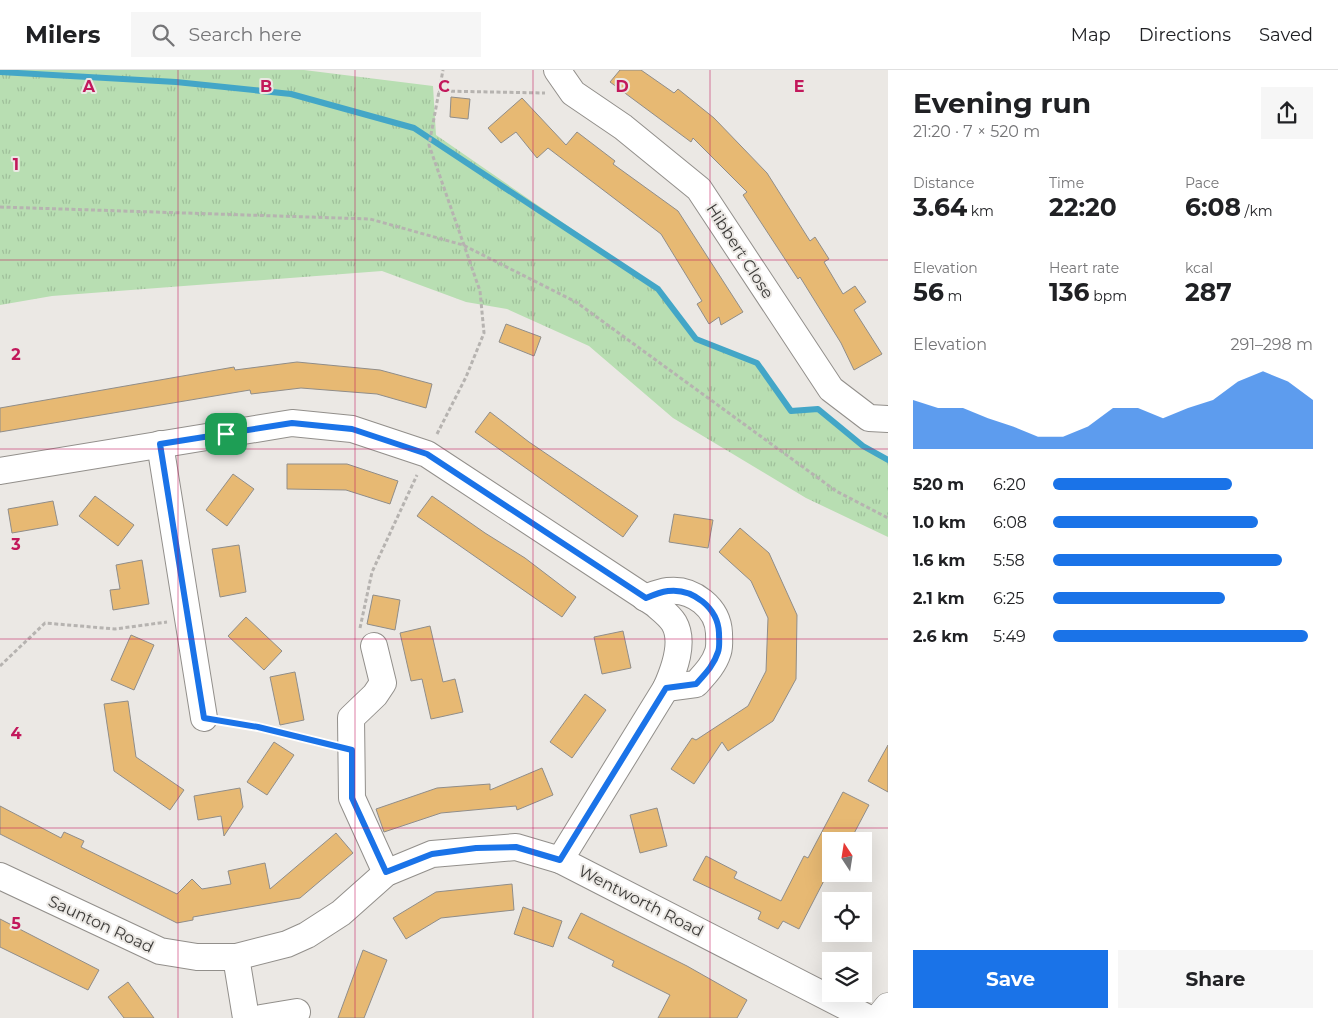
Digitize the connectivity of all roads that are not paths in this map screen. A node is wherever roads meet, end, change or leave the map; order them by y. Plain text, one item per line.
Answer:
1 (557, 70) edge
2 (888, 419) edge
3 (160, 444) junction
4 (0, 471) edge
5 (646, 598) junction
6 (374, 646) dead end
7 (666, 688) junction
8 (204, 718) road end
9 (560, 860) junction
10 (386, 872) junction
11 (0, 876) edge
12 (236, 957) junction
13 (888, 1007) edge
14 (297, 1012) dead end
15 (246, 1018) edge
16 (261, 1018) edge
17 (868, 1018) edge
18 (879, 1018) edge

1 - 2 street, Hibbert Close
3 - 4 street, Wentworth Road
3 - 5 street, Wentworth Road
3 - 8 street
5 - 7 street, Wentworth Road
5 - 7 street
6 - 10 street
7 - 9 street, Wentworth Road
9 - 10 street, Saunton Road
9 - 17 street, Wentworth Road
10 - 12 street, Saunton Road
11 - 12 street, Saunton Road
12 - 15 street
13 - 18 highway
14 - 16 street

